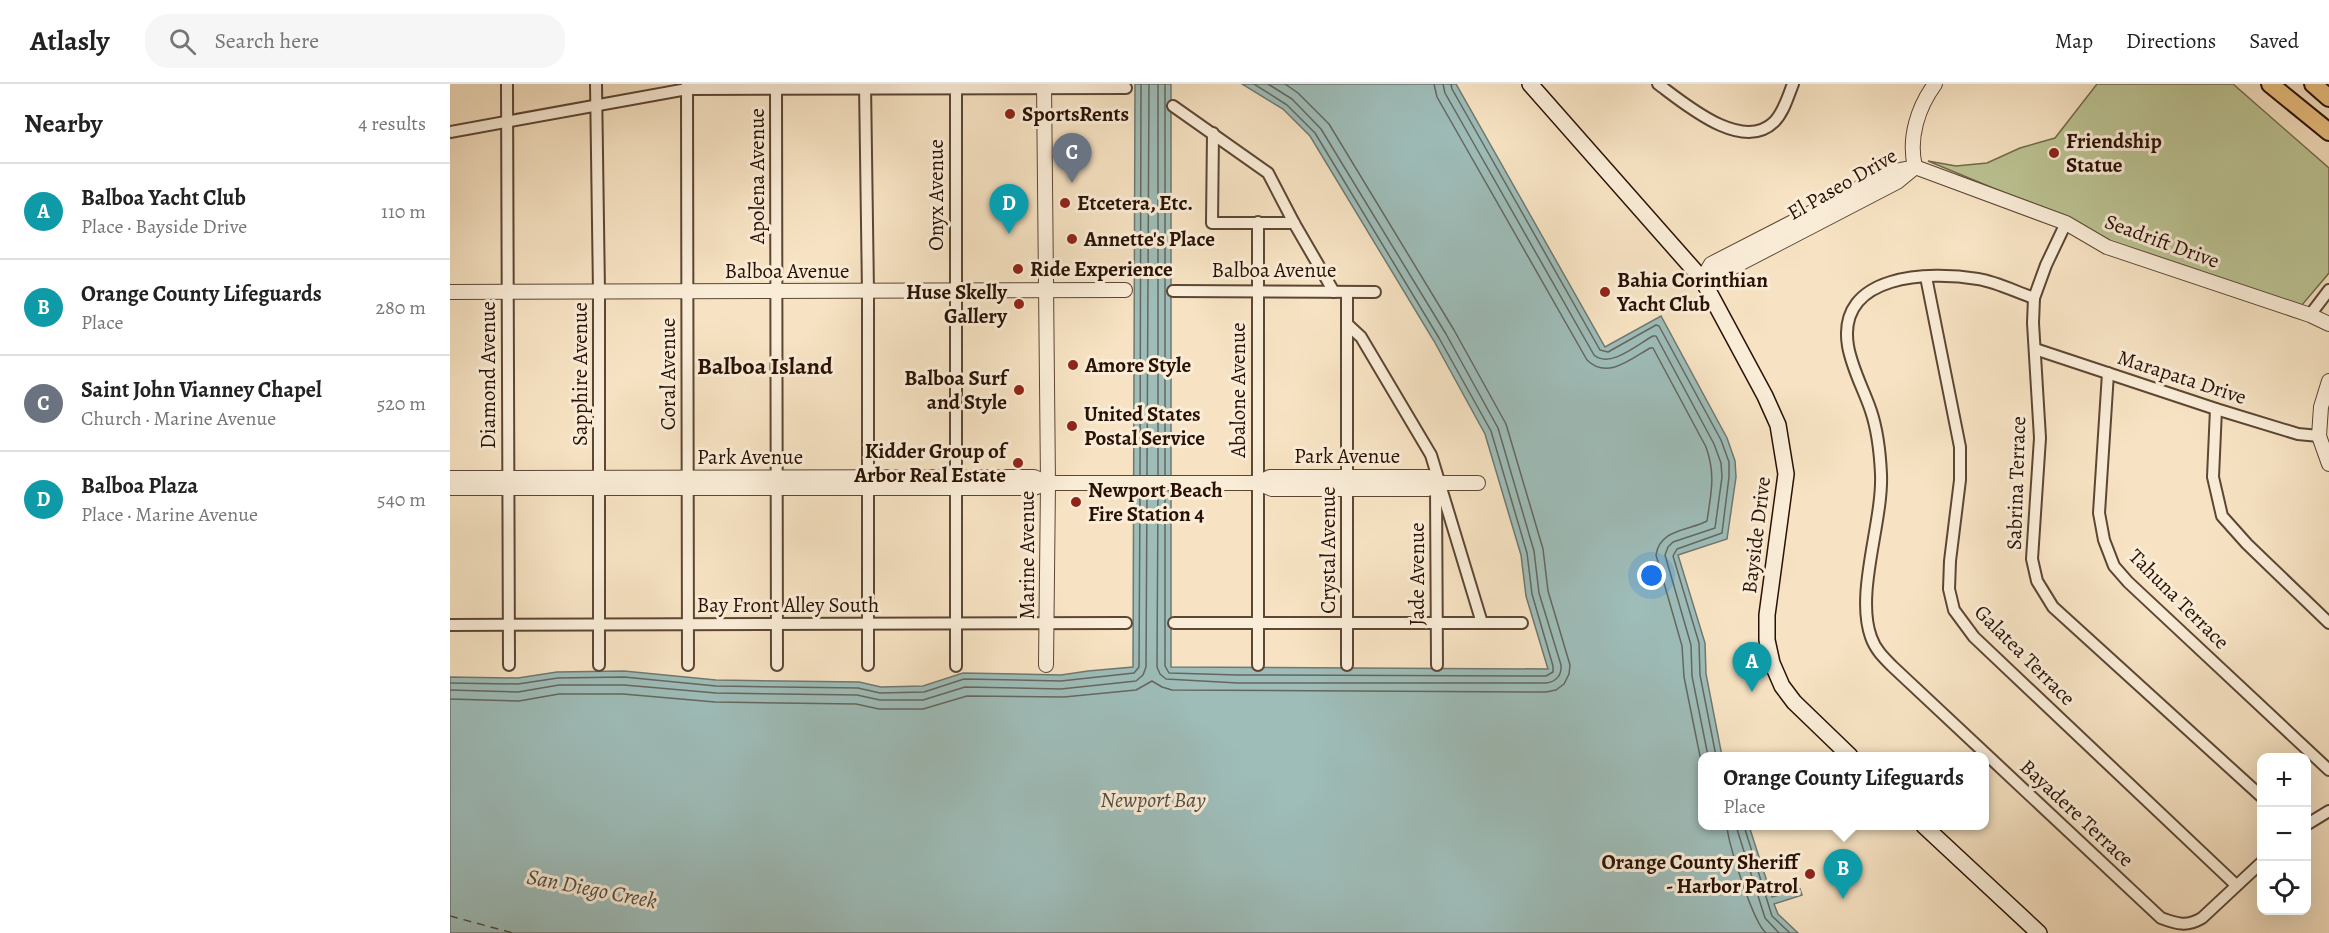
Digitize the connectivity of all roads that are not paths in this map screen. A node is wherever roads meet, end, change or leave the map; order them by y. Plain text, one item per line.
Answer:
1 (596, 84) edge
2 (1530, 84) edge
3 (1658, 84) edge
4 (1793, 84) edge
5 (1935, 84) edge
6 (2270, 84) edge
7 (2313, 84) edge
8 (507, 85) edge
9 (865, 86) edge
10 (956, 86) edge
11 (1044, 86) edge
12 (687, 87) edge
13 (776, 87) edge
14 (1126, 88) dead end
15 (2329, 98) edge
16 (596, 106) junction
17 (1173, 106) dead end
18 (506, 122) junction
19 (450, 132) edge
20 (2329, 132) edge
21 (1213, 133) junction
22 (1915, 167) junction
23 (1258, 222) junction
24 (1294, 223) junction
25 (2066, 223) junction
26 (1926, 277) junction
27 (1702, 279) junction
28 (1125, 290) dead end
29 (2329, 290) edge
30 (956, 291) junction
31 (1046, 291) junction
32 (1173, 291) dead end
33 (1258, 291) junction
34 (450, 292) edge
35 (507, 292) junction
36 (599, 292) junction
37 (687, 292) junction
38 (776, 292) junction
39 (868, 292) junction
40 (1334, 292) junction
41 (1347, 292) junction
42 (1375, 292) dead end
43 (2034, 298) junction
44 (2310, 315) junction
45 (1347, 324) junction
46 (2329, 324) edge
47 (2035, 349) junction
48 (2108, 373) junction
49 (2329, 381) edge
50 (2216, 409) junction
51 (2319, 436) junction
52 (2329, 464) edge
53 (450, 478) edge
54 (956, 482) junction
55 (507, 483) junction
56 (600, 483) junction
57 (688, 483) junction
58 (778, 483) junction
59 (867, 483) junction
60 (1048, 483) junction
61 (1258, 483) junction
62 (1348, 483) junction
63 (1438, 483) junction
64 (1478, 483) dead end
65 (450, 488) edge
66 (956, 623) junction
67 (1048, 623) junction
68 (1126, 623) dead end
69 (1174, 623) dead end
70 (1437, 623) junction
71 (1482, 623) junction
72 (1522, 623) dead end
73 (2329, 623) edge
74 (599, 624) junction
75 (777, 624) junction
76 (868, 624) junction
77 (1257, 624) junction
78 (1347, 624) junction
79 (450, 625) edge
80 (508, 625) junction
81 (688, 625) junction
82 (509, 665) dead end
83 (599, 665) dead end
84 (688, 665) dead end
85 (777, 665) dead end
86 (868, 665) dead end
87 (1046, 665) dead end
88 (1258, 665) dead end
89 (1347, 665) dead end
90 (1437, 665) dead end
91 (956, 666) dead end
92 (1846, 752) edge
93 (1984, 752) edge
94 (1989, 757) edge
95 (2329, 770) edge
96 (2257, 792) edge
97 (2329, 811) edge
98 (2311, 822) edge
99 (1929, 830) edge
100 (2257, 866) edge
101 (2236, 885) junction
102 (2039, 933) edge

1 - 16 street, Sapphire Avenue
2 - 27 main road, Bayside Drive
3 - 4 street
5 - 22 street
6 - 20 highway
7 - 15 highway
8 - 18 street, Diamond Avenue
9 - 10 street
9 - 13 street
9 - 39 street
10 - 11 street
10 - 30 street, Onyx Avenue
11 - 14 street
11 - 31 street, Marine Avenue
12 - 13 street
12 - 16 street
12 - 37 street, Coral Avenue
13 - 38 street, Apolena Avenue
16 - 18 street
16 - 36 street, Sapphire Avenue
17 - 21 street
18 - 19 street
18 - 35 street, Diamond Avenue
21 - 23 street
21 - 24 street
22 - 25 street, Seadrift Drive
22 - 27 street, El Paseo Drive
23 - 24 street
23 - 33 street, Abalone Avenue
24 - 40 street
25 - 43 street, Sabrina Terrace
25 - 44 street, Seadrift Drive
26 - 43 street, Bayadere Terrace
26 - 93 street, Bayadere Terrace
26 - 101 street, Galatea Terrace
27 - 92 main road, Bayside Drive
28 - 31 street, Balboa Avenue
29 - 44 street
30 - 31 street, Balboa Avenue
30 - 39 street, Balboa Avenue
30 - 54 street, Onyx Avenue
31 - 60 street, Marine Avenue
32 - 33 street, Balboa Avenue
33 - 40 street, Balboa Avenue
33 - 61 street, Abalone Avenue
34 - 35 street, Balboa Avenue
35 - 36 street, Balboa Avenue
35 - 55 street, Diamond Avenue
36 - 37 street, Balboa Avenue
36 - 56 street, Sapphire Avenue
37 - 38 street, Balboa Avenue
37 - 57 street, Coral Avenue
38 - 39 street, Balboa Avenue
38 - 58 street, Apolena Avenue
39 - 59 street
40 - 41 street, Balboa Avenue
41 - 42 street, Balboa Avenue
41 - 45 street, Crystal Avenue
43 - 47 street, Sabrina Terrace
44 - 46 street, Seadrift Drive
45 - 62 street, Crystal Avenue
45 - 63 street
47 - 48 street, Marapata Drive
47 - 96 street, Sabrina Terrace
48 - 50 street, Marapata Drive
48 - 95 street, Tahuna Terrace
49 - 51 street
50 - 51 street, Marapata Drive
50 - 73 street
51 - 52 street
53 - 55 street, Park Avenue
54 - 59 street, Park Avenue
54 - 60 street, Park Avenue
54 - 66 street, Onyx Avenue
55 - 56 street, Park Avenue
55 - 65 street, Park Avenue
55 - 80 street, Diamond Avenue
56 - 57 street, Park Avenue
56 - 74 street, Sapphire Avenue
57 - 58 street, Park Avenue
57 - 81 street, Coral Avenue
58 - 59 street, Park Avenue
58 - 75 street, Apolena Avenue
59 - 76 street
60 - 61 street, Park Avenue
60 - 67 street, Marine Avenue
61 - 62 street, Park Avenue
61 - 77 street, Abalone Avenue
62 - 63 street, Park Avenue
62 - 78 street, Crystal Avenue
63 - 64 street, Park Avenue
63 - 70 street, Jade Avenue
63 - 71 street
66 - 67 street, Bay Front Alley South
66 - 76 street, Bay Front Alley South
66 - 91 street, Onyx Avenue
67 - 68 street, Bay Front Alley South
67 - 87 street, Marine Avenue
69 - 77 street
70 - 71 street
70 - 78 street
70 - 90 street, Jade Avenue
71 - 72 street
74 - 80 street, Bay Front Alley South
74 - 81 street, Bay Front Alley South
74 - 83 street, Sapphire Avenue
75 - 76 street, Bay Front Alley South
75 - 81 street, Bay Front Alley South
75 - 85 street, Apolena Avenue
76 - 86 street
77 - 78 street
77 - 88 street, Abalone Avenue
78 - 89 street, Crystal Avenue
79 - 80 street, Bay Front Alley South
80 - 82 street, Diamond Avenue
81 - 84 street, Coral Avenue
94 - 101 street, Bayadere Terrace
97 - 98 street
99 - 102 main road
100 - 101 street

